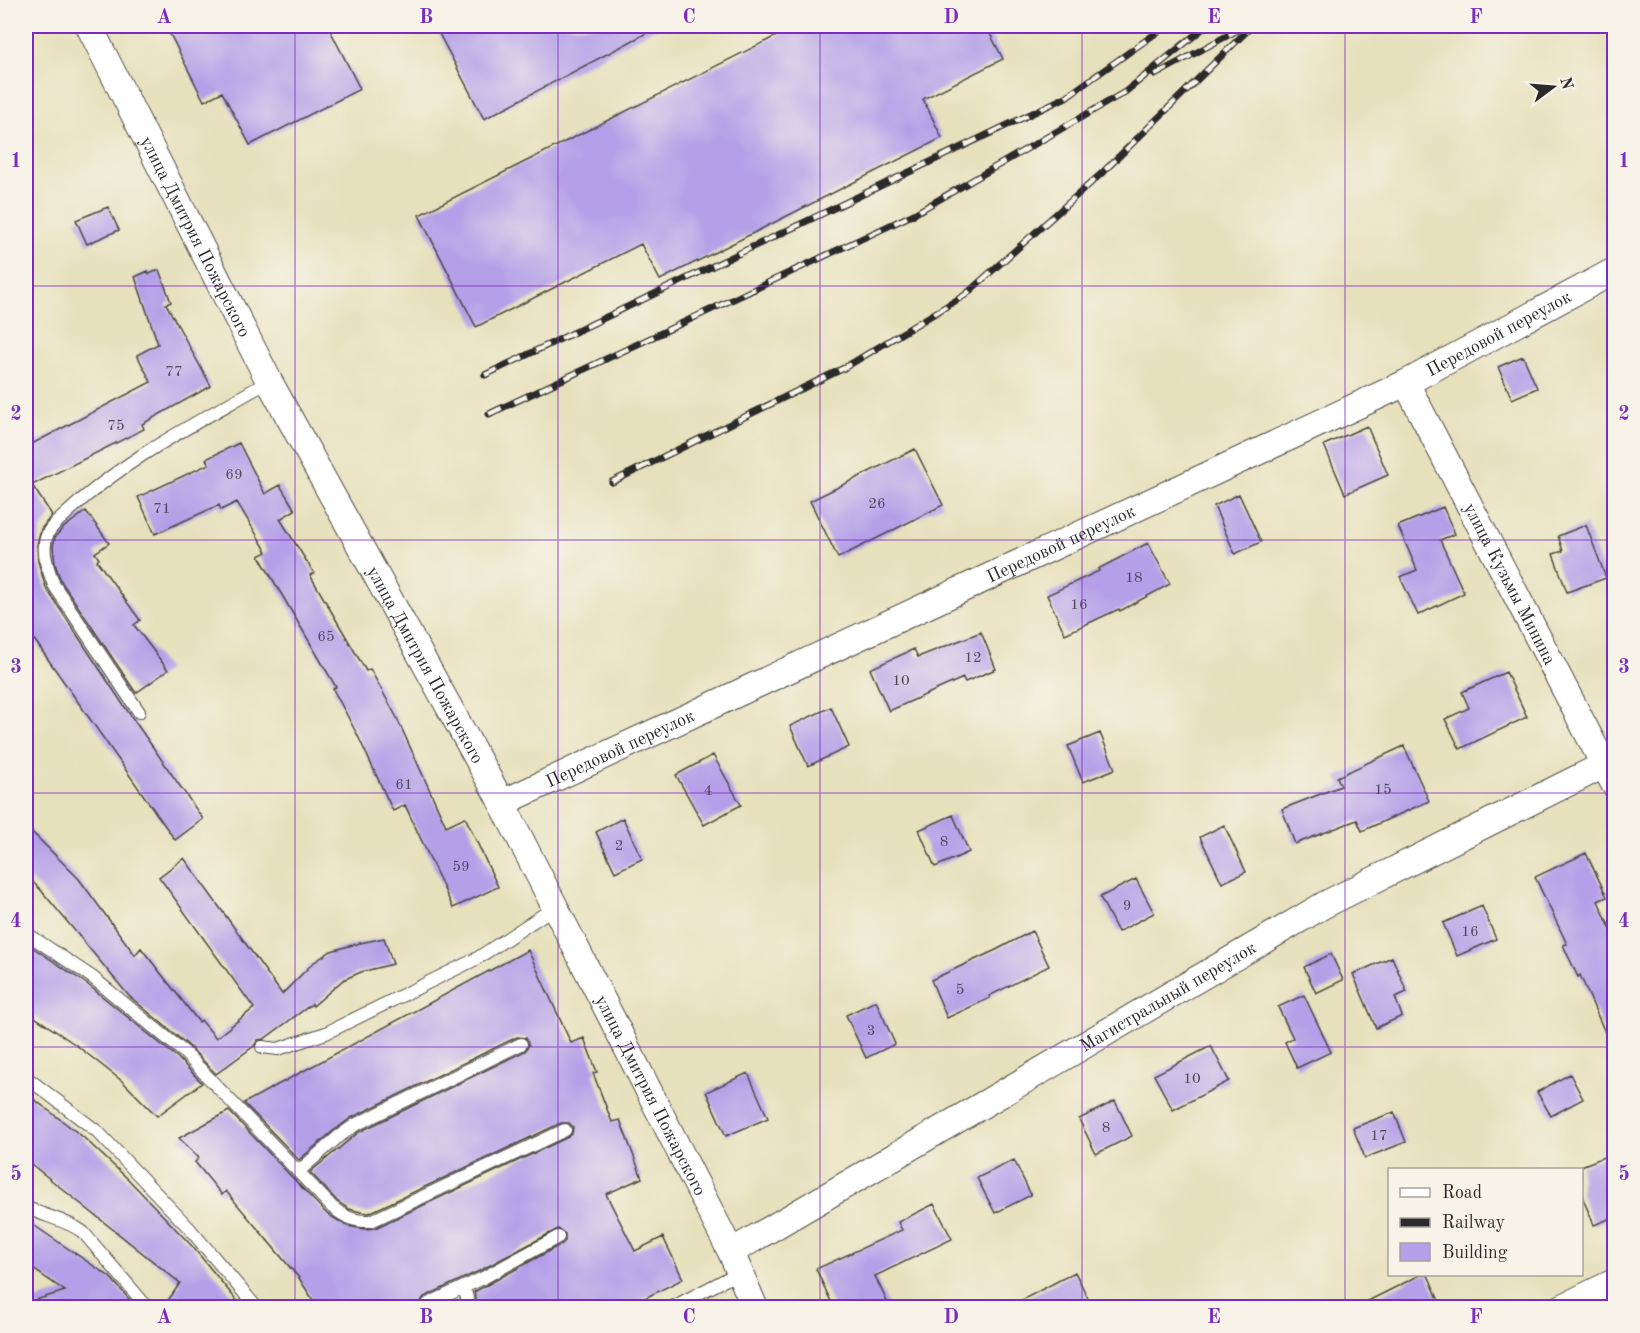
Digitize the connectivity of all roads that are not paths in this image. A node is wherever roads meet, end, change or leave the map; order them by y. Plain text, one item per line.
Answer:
1 (89, 26) edge
2 (1614, 271) edge
3 (269, 381) junction
4 (1406, 383) junction
5 (140, 712) dead end
6 (1611, 770) edge
7 (502, 803) junction
8 (555, 907) junction
9 (26, 933) edge
10 (521, 1044) dead end
11 (262, 1047) dead end
12 (26, 1077) edge
13 (565, 1130) dead end
14 (298, 1172) junction
15 (26, 1207) edge
16 (558, 1237) dead end
17 (736, 1262) junction
18 (1614, 1282) edge
19 (464, 1288) junction
20 (428, 1304) dead end
21 (148, 1308) edge
22 (257, 1308) edge
23 (470, 1308) edge
24 (671, 1308) edge
25 (755, 1308) edge
26 (1561, 1308) edge

1 - 3 street, улица Дмитрия Пожарского
2 - 4 street, Передовой переулок
3 - 5 lane
3 - 7 street, улица Дмитрия Пожарского
4 - 6 street, улица Кузьмы Минина
4 - 7 street, Передовой переулок
6 - 17 street, Магистральный переулок
7 - 8 street, улица Дмитрия Пожарского
8 - 11 lane
8 - 17 street, улица Дмитрия Пожарского
9 - 14 lane
10 - 14 lane
12 - 22 lane
13 - 14 lane
15 - 21 lane
16 - 19 lane
17 - 24 lane
17 - 25 street, улица Дмитрия Пожарского
18 - 26 street
19 - 20 lane
19 - 23 lane

